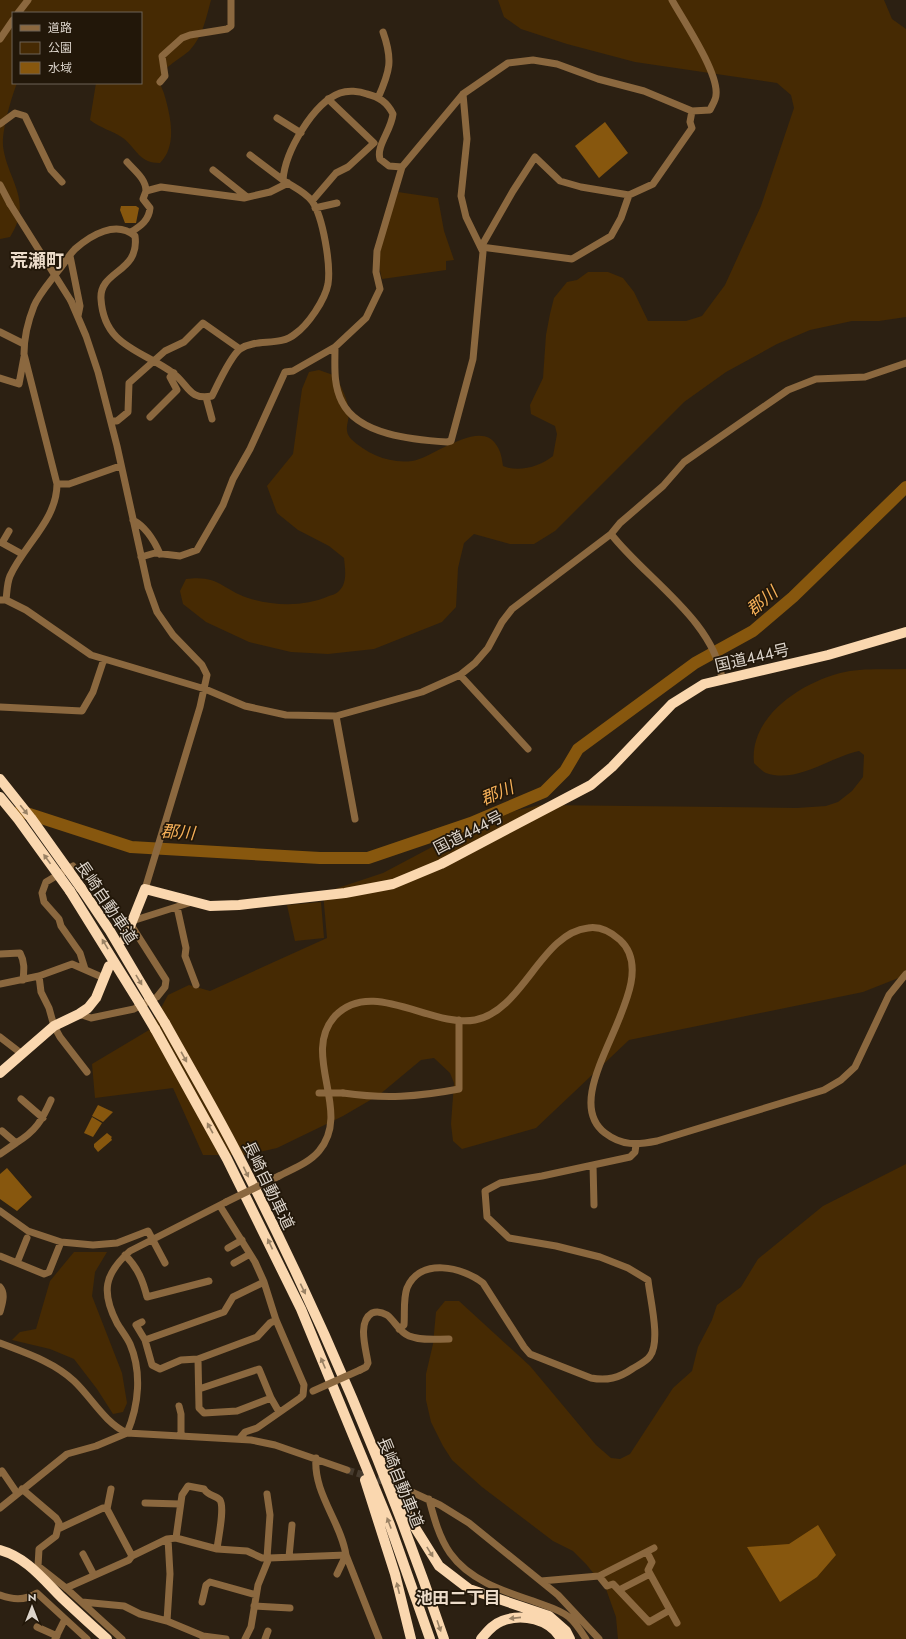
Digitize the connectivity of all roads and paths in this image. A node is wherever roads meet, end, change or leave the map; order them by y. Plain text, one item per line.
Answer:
1 (28, 0) edge
2 (231, 0) edge
3 (672, 0) edge
4 (19, 12) edge
5 (12, 21) edge
6 (383, 32) dead end
7 (0, 39) edge
8 (160, 82) dead end
9 (463, 94) junction
10 (378, 98) junction
11 (328, 99) junction
12 (692, 111) junction
13 (277, 118) dead end
14 (0, 124) edge
15 (301, 133) junction
16 (250, 155) dead end
17 (128, 162) dead end
18 (402, 167) junction
19 (213, 170) dead end
20 (62, 182) dead end
21 (285, 182) junction
22 (0, 185) edge
23 (146, 191) junction
24 (628, 195) junction
25 (247, 197) junction
26 (337, 203) dead end
27 (314, 205) junction
28 (131, 232) junction
29 (481, 247) junction
30 (70, 256) junction
31 (78, 316) junction
32 (0, 332) edge
33 (24, 344) junction
34 (335, 347) junction
35 (240, 349) junction
36 (24, 354) junction
37 (153, 361) junction
38 (906, 363) edge
39 (174, 373) junction
40 (0, 378) edge
41 (206, 397) junction
42 (150, 417) dead end
43 (212, 419) dead end
44 (111, 421) junction
45 (120, 466) junction
46 (58, 484) junction
47 (132, 520) junction
48 (9, 531) dead end
49 (611, 534) junction
50 (1, 545) edge
51 (22, 554) junction
52 (160, 554) junction
53 (141, 557) junction
54 (3, 600) edge
55 (906, 632) edge
56 (104, 659) junction
57 (460, 675) junction
58 (722, 679) junction
59 (205, 689) junction
60 (0, 707) edge
61 (336, 716) junction
62 (528, 749) dead end
63 (0, 779) edge
64 (0, 797) edge
65 (355, 819) dead end
66 (73, 866) dead end
67 (145, 889) junction
68 (192, 902) junction
69 (177, 907) junction
70 (131, 923) junction
71 (125, 939) dead end
72 (0, 954) edge
73 (109, 966) dead end
74 (85, 968) junction
75 (906, 974) edge
76 (39, 976) junction
77 (104, 978) junction
78 (23, 980) junction
79 (0, 984) edge
80 (196, 985) dead end
81 (79, 1014) junction
82 (459, 1020) junction
83 (54, 1026) junction
84 (0, 1037) edge
85 (22, 1054) junction
86 (87, 1072) dead end
87 (0, 1073) edge
88 (319, 1093) dead end
89 (21, 1099) dead end
90 (51, 1100) dead end
91 (43, 1118) junction
92 (2, 1131) dead end
93 (16, 1143) junction
94 (636, 1145) junction
95 (0, 1154) edge
96 (593, 1165) junction
97 (223, 1204) junction
98 (594, 1205) dead end
99 (0, 1211) edge
100 (27, 1238) dead end
101 (153, 1239) junction
102 (242, 1240) junction
103 (61, 1242) junction
104 (228, 1248) dead end
105 (250, 1254) junction
106 (0, 1256) edge
107 (125, 1256) junction
108 (17, 1263) junction
109 (165, 1263) dead end
110 (234, 1263) dead end
111 (209, 1281) dead end
112 (264, 1282) junction
113 (0, 1287) edge
114 (0, 1312) edge
115 (276, 1320) junction
116 (142, 1322) dead end
117 (400, 1329) junction
118 (449, 1339) dead end
119 (145, 1340) junction
120 (0, 1343) edge
121 (332, 1352) junction
122 (198, 1359) junction
123 (199, 1389) junction
124 (305, 1390) junction
125 (271, 1398) junction
126 (179, 1406) dead end
127 (279, 1412) junction
128 (346, 1416) junction
129 (127, 1433) junction
130 (182, 1436) junction
131 (240, 1438) junction
132 (316, 1458) junction
133 (347, 1470) tunnel mouth
134 (1, 1471) edge
135 (403, 1488) dead end
136 (112, 1489) dead end
137 (20, 1491) junction
138 (267, 1494) dead end
139 (429, 1499) junction
140 (145, 1503) dead end
141 (180, 1504) junction
142 (0, 1508) edge
143 (107, 1509) junction
144 (292, 1525) dead end
145 (58, 1529) junction
146 (176, 1538) junction
147 (168, 1539) junction
148 (654, 1548) dead end
149 (217, 1549) junction
150 (0, 1550) edge
151 (647, 1552) junction
152 (83, 1554) dead end
153 (346, 1555) junction
154 (132, 1556) junction
155 (0, 1557) edge
156 (288, 1557) junction
157 (268, 1558) junction
158 (337, 1574) dead end
159 (650, 1574) junction
160 (94, 1575) junction
161 (599, 1576) junction
162 (541, 1581) junction
163 (66, 1588) junction
164 (619, 1590) junction
165 (0, 1595) edge
166 (256, 1595) junction
167 (82, 1602) junction
168 (202, 1602) dead end
169 (254, 1606) junction
170 (290, 1608) dead end
171 (670, 1610) junction
172 (65, 1619) junction
173 (167, 1620) junction
174 (677, 1623) dead end
175 (37, 1626) dead end
176 (268, 1631) dead end
177 (56, 1637) edge
178 (203, 1638) edge
179 (87, 1639) edge
180 (100, 1639) edge
181 (107, 1639) edge
182 (122, 1639) edge
183 (226, 1639) edge
184 (245, 1639) edge
185 (264, 1639) edge
186 (379, 1639) edge
187 (411, 1639) edge
188 (430, 1639) edge
189 (444, 1639) edge
190 (481, 1639) edge
191 (560, 1639) edge
192 (570, 1639) edge
193 (586, 1639) edge
194 (599, 1639) edge

1 - 4 street
2 - 8 street
3 - 12 street
5 - 7 street
6 - 10 street
9 - 12 street
9 - 18 street
9 - 29 street
10 - 11 street
10 - 18 street
11 - 15 street
11 - 27 street
12 - 24 street
13 - 15 street
14 - 20 street
15 - 21 street
16 - 21 street
17 - 23 street
18 - 34 street
19 - 25 street
21 - 25 street
21 - 27 street
22 - 31 street, bridge
23 - 25 street
23 - 28 street
24 - 29 street
24 - 29 street
26 - 27 street
27 - 35 street
28 - 30 street
28 - 37 street
29 - 34 street
30 - 31 street
30 - 33 street
31 - 44 street
32 - 33 street
33 - 36 street
34 - 52 street
35 - 37 street
35 - 41 street
36 - 40 street
36 - 46 street
37 - 39 street
37 - 44 street
38 - 49 street
39 - 41 street
39 - 42 street
41 - 43 street
44 - 45 street
45 - 46 street
45 - 47 street
46 - 51 street
47 - 52 street
47 - 53 street
48 - 50 street
49 - 57 street
49 - 58 street
50 - 51 street
51 - 54 street
52 - 53 street
53 - 59 street
54 - 56 street
55 - 58 highway, 国道444号
56 - 59 street
56 - 60 street
57 - 61 street
57 - 62 street
58 - 68 highway, 国道444号
59 - 61 street
59 - 67 street
61 - 65 street
63 -> 121 highway, 長崎自動車道, bridge
128 -> 64 highway, 長崎自動車道, bridge
66 - 74 street
67 - 68 highway, 国道444号
67 - 70 highway
68 - 69 street
69 - 70 street
69 - 80 street
70 - 71 highway
70 - 81 street
72 - 78 street
73 - 77 highway
74 - 76 street
74 - 77 street
75 - 94 street
76 - 78 street
76 - 83 street
77 - 81 highway
78 - 79 street
81 - 83 highway
82 - 88 street, bridge
82 - 94 street
82 - 97 street, bridge
83 - 85 highway
83 - 86 street
84 - 85 street
85 - 87 highway
89 - 91 street
90 - 91 street
91 - 93 street
92 - 93 street
93 - 95 street
94 - 96 street
96 - 98 street
96 - 117 street
97 - 101 street
97 - 102 street
99 - 103 street
100 - 108 street
101 - 103 street
101 - 107 street
101 - 109 street
102 - 104 street
102 - 105 street
103 - 108 street
105 - 110 street
105 - 112 street
106 - 108 street
107 - 111 street
107 - 129 street
112 - 115 street
112 - 119 street
113 - 114 street
115 - 122 street
115 - 124 street
116 - 119 street
117 - 118 street
117 - 124 street, bridge
119 - 122 street
120 - 129 street
121 -> 189 highway, 長崎自動車道
121 -> 192 highway
122 - 123 street
123 - 125 street
123 - 125 street
124 - 127 street
125 - 127 street
126 - 130 street
127 - 131 street
187 -> 128 highway
188 -> 128 highway, 長崎自動車道
129 - 130 street
129 - 137 street
130 - 131 street
131 - 132 street
132 - 133 street
132 - 153 street
134 - 137 street
135 - 139 street
136 - 143 street
137 - 142 street
137 - 145 street
138 - 157 street
139 - 162 street
139 - 193 street
140 - 141 street
141 - 146 street
141 - 149 street
143 - 145 street
143 - 154 street
144 - 156 street
145 - 163 street
146 - 147 street
146 - 149 street
147 - 154 street
147 - 173 street
148 - 151 street
149 - 157 street
150 - 181 highway
151 - 159 street
151 - 161 street
152 - 160 street
153 - 156 street
153 - 158 street
153 - 186 street
154 - 160 street
155 - 180 highway
156 - 157 street
157 - 166 street
159 - 164 street
159 - 171 street
160 - 163 street
161 - 162 street
161 - 164 street
162 - 194 street
163 - 167 street
164 - 171 street
165 - 172 street
166 - 168 street
166 - 169 street
167 - 173 street
167 - 182 street
169 - 170 street
169 - 184 street
171 - 174 street
172 - 177 street
172 - 179 street
173 - 178 street
175 - 177 street
176 - 185 street
178 - 183 street
191 -> 190 highway

